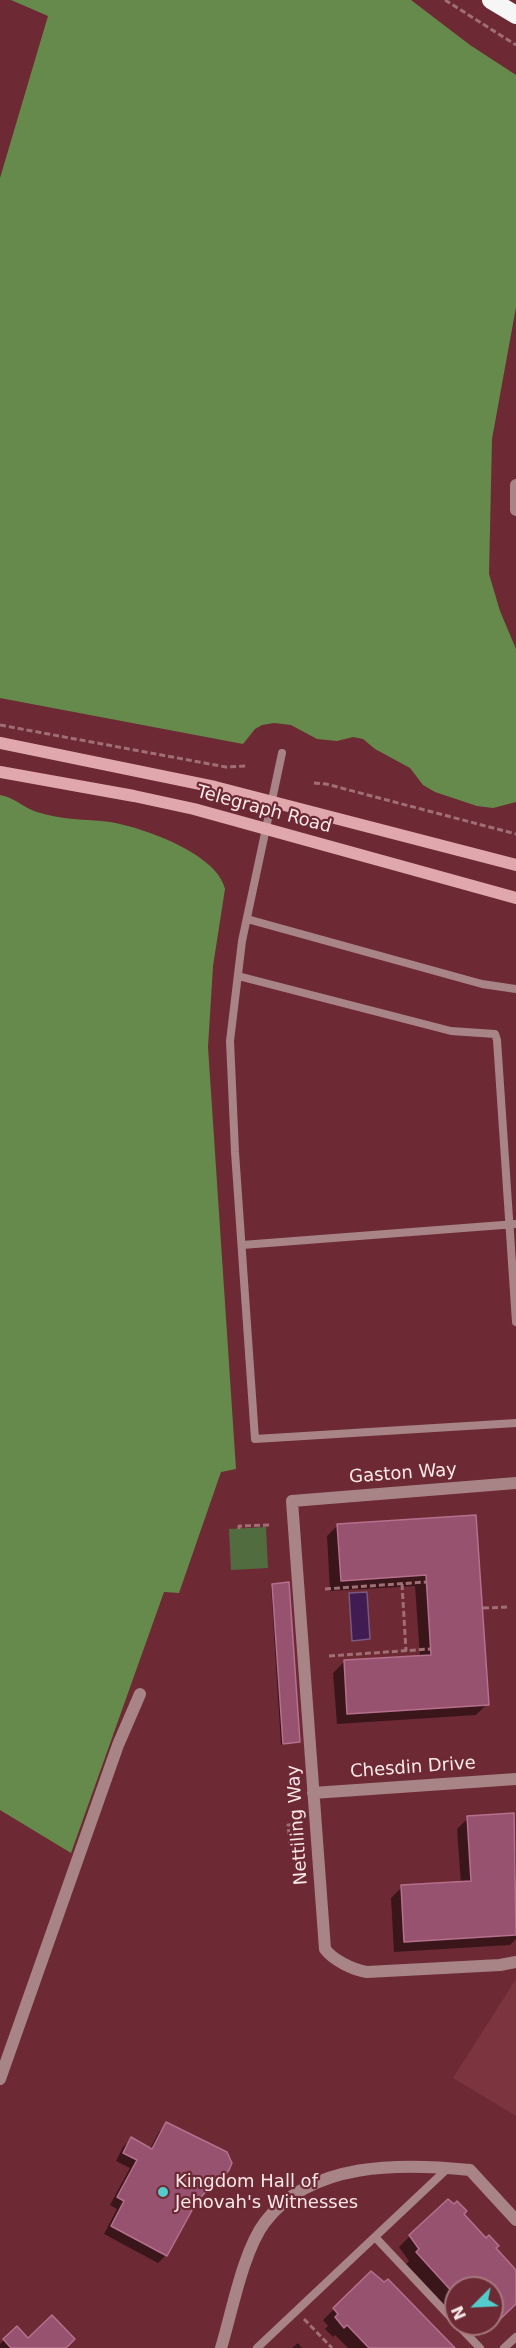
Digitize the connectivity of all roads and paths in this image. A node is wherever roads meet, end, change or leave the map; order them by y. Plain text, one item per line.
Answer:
1 (445, 0) edge
2 (491, 0) edge
3 (516, 15) edge
4 (516, 45) edge
5 (516, 485) edge
6 (516, 510) edge
7 (0, 725) edge
8 (0, 743) edge
9 (282, 753) dead end
10 (247, 766) dead end
11 (0, 772) edge
12 (314, 783) dead end
13 (271, 801) junction
14 (266, 828) junction
15 (516, 834) edge
16 (516, 865) edge
17 (516, 898) edge
18 (247, 919) junction
19 (237, 976) junction
20 (516, 988) edge
21 (513, 1224) edge
22 (242, 1245) junction
23 (516, 1322) edge
24 (516, 1423) edge
25 (516, 1484) edge
26 (292, 1501) joint
27 (271, 1525) dead end
28 (239, 1529) dead end
29 (426, 1582) dead end
30 (402, 1584) junction
31 (325, 1589) dead end
32 (509, 1607) dead end
33 (483, 1608) dead end
34 (430, 1649) dead end
35 (406, 1651) junction
36 (329, 1656) dead end
37 (140, 1694) dead end
38 (516, 1779) edge
39 (313, 1792) junction
40 (306, 1824) dead end
41 (290, 1844) dead end
42 (516, 1962) edge
43 (0, 2079) edge
44 (448, 2168) junction
45 (516, 2220) edge
46 (375, 2237) junction
47 (444, 2309) edge
48 (296, 2311) junction
49 (469, 2336) edge
50 (516, 2337) edge
51 (221, 2348) edge
52 (257, 2348) edge
53 (332, 2348) edge
54 (480, 2348) edge
55 (504, 2348) edge

1 - 4 path
2 - 3 highway
5 - 6 street
7 - 10 path
8 - 13 main road, Telegraph Road
9 - 13 lane
11 - 14 main road, Telegraph Road
12 - 15 path
13 - 14 lane
13 - 16 main road, Telegraph Road
14 - 17 main road, Telegraph Road
14 - 18 lane
18 - 19 lane
18 - 20 lane
19 - 21 lane
19 - 22 lane
21 - 22 lane
21 - 23 lane
22 - 24 lane
25 - 26 street, Gaston Way
26 - 39 street, Nettiling Way
27 - 28 path
29 - 30 path
30 - 31 path
30 - 35 path
32 - 33 path
34 - 35 path
35 - 36 path
37 - 43 street
38 - 39 street, Chesdin Drive
39 - 42 street, Nettiling Way
40 - 41 path
44 - 45 street
44 - 46 lane
44 - 51 street
46 - 47 lane
46 - 48 lane
48 - 52 lane
48 - 53 path
49 - 54 lane
50 - 55 lane

